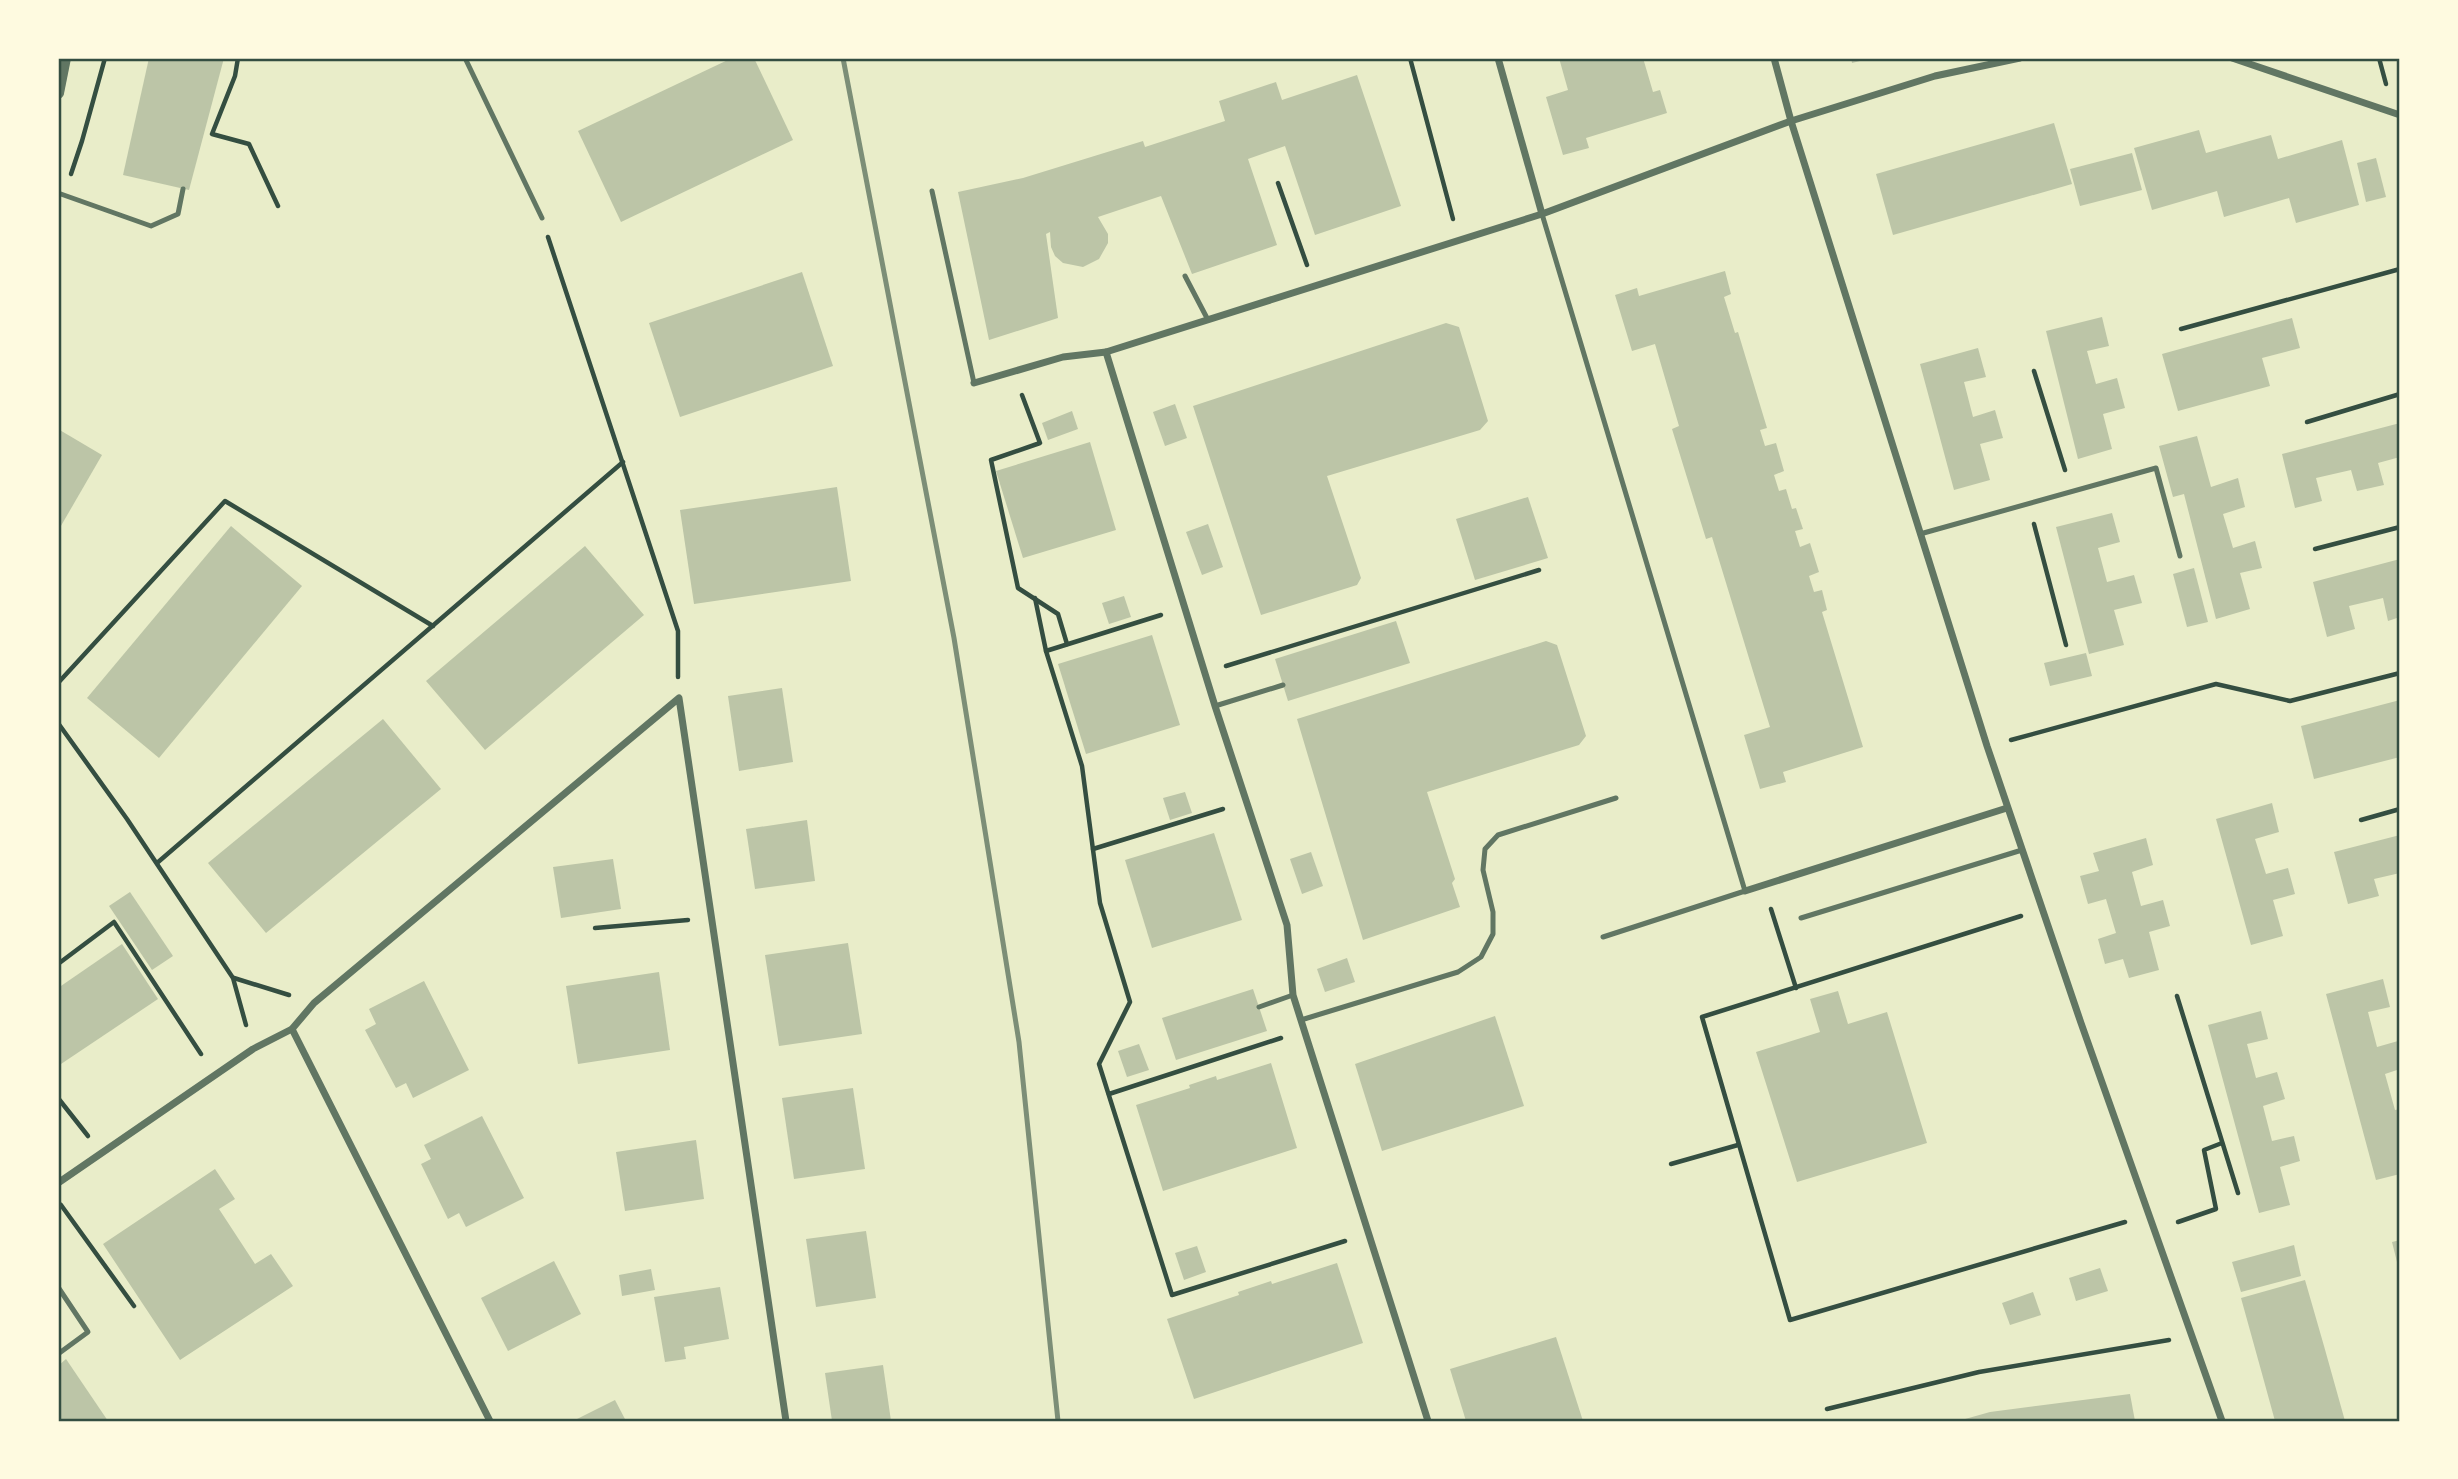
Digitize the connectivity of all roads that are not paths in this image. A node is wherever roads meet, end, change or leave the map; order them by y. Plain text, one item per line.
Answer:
1 (65, 58) edge
2 (465, 58) edge
3 (1498, 58) edge
4 (1774, 58) edge
5 (2020, 58) edge
6 (2232, 58) edge
7 (58, 93) edge
8 (2400, 115) edge
9 (1791, 121) junction
10 (183, 189) dead end
11 (932, 191) dead end
12 (60, 194) edge
13 (1542, 214) junction
14 (542, 218) road end
15 (1185, 276) dead end
16 (1208, 320) junction
17 (1106, 352) junction
18 (974, 383) joint
19 (1920, 534) junction
20 (2180, 556) dead end
21 (1283, 685) dead end
22 (1215, 706) junction
23 (1616, 798) dead end
24 (2007, 808) junction
25 (2022, 850) junction
26 (1745, 891) junction
27 (1801, 918) dead end
28 (1602, 937) dead end
29 (1293, 995) junction
30 (1259, 1007) dead end
31 (1301, 1020) junction
32 (292, 1028) junction
33 (58, 1183) edge
34 (58, 1287) edge
35 (58, 1354) edge
36 (490, 1421) edge
37 (786, 1421) edge
38 (1428, 1421) edge
39 (2222, 1421) edge

1 - 7 street
2 - 14 lane
3 - 13 street
4 - 9 street
5 - 9 street
6 - 8 street
9 - 13 street
9 - 19 street
10 - 12 lane
11 - 18 lane
13 - 16 street
13 - 26 lane
15 - 16 lane
16 - 17 street
17 - 18 street
17 - 22 street
19 - 20 lane
19 - 24 street
21 - 22 lane
22 - 29 street
23 - 31 lane
24 - 25 street
24 - 26 street
25 - 27 lane
25 - 39 street
26 - 28 lane
29 - 30 lane
29 - 31 street
31 - 38 street
32 - 33 street
32 - 36 street
32 - 37 street
34 - 35 lane

